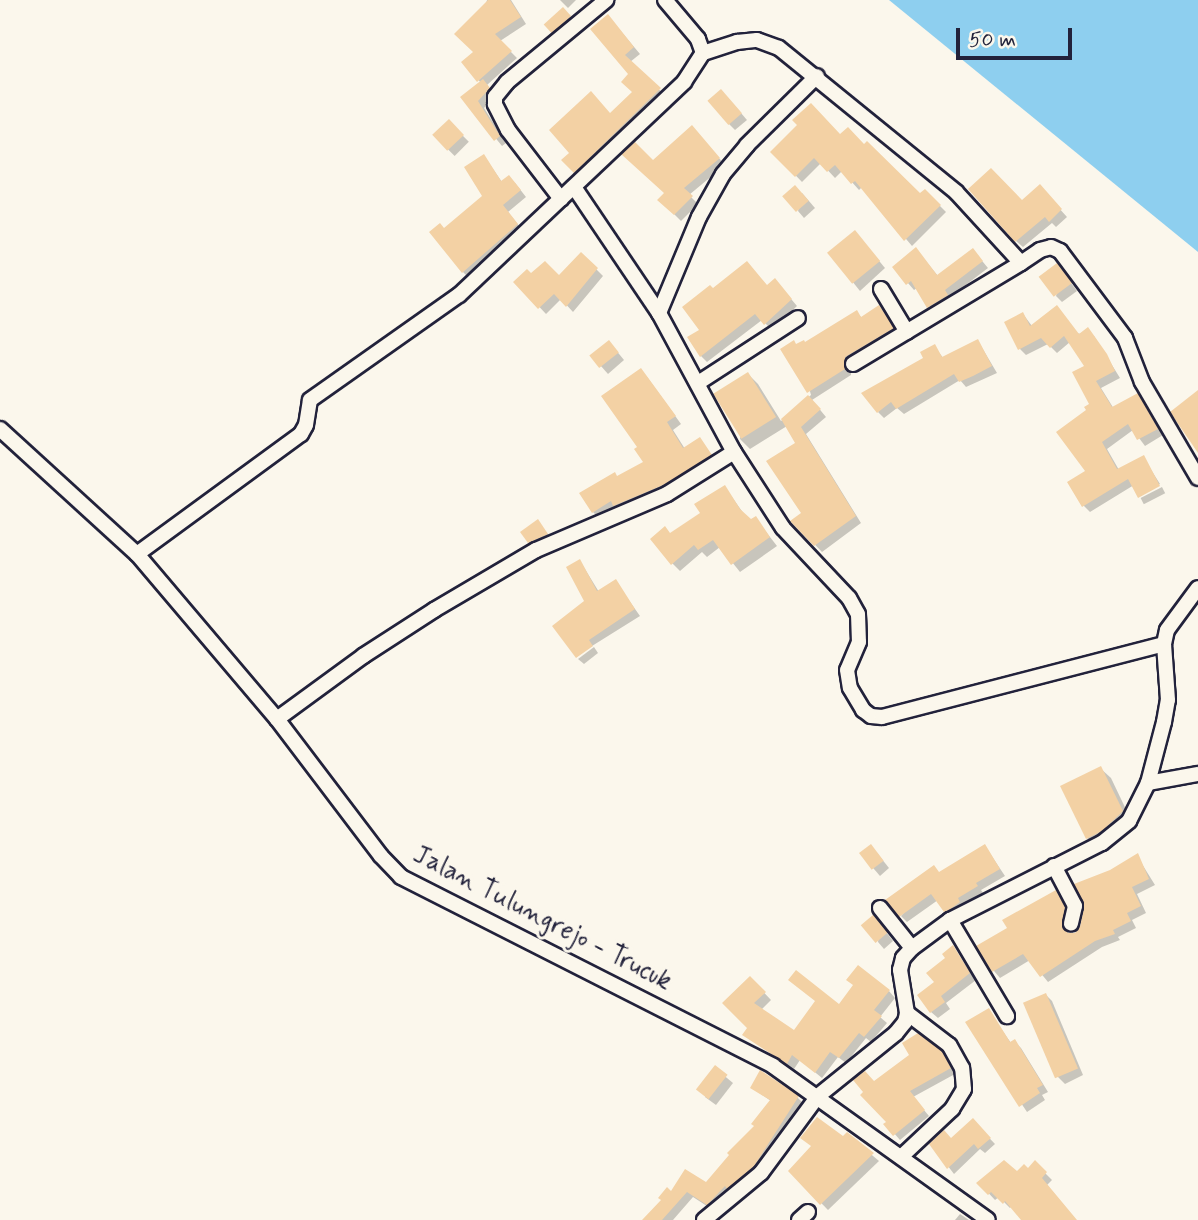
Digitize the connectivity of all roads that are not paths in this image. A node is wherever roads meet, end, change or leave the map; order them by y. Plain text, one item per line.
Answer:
1 (606, 0) edge
2 (665, 0) edge
3 (703, 53) junction
4 (817, 76) junction
5 (574, 187) junction
6 (561, 199) junction
7 (1021, 263) junction
8 (881, 289) dead end
9 (659, 313) junction
10 (798, 318) dead end
11 (907, 332) junction
12 (853, 364) dead end
13 (698, 383) junction
14 (0, 429) edge
15 (734, 452) junction
16 (1198, 478) edge
17 (138, 554) junction
18 (1198, 588) edge
19 (1164, 644) junction
20 (278, 719) junction
21 (1198, 774) edge
22 (1148, 783) junction
23 (1054, 866) junction
24 (880, 908) dead end
25 (950, 920) junction
26 (1071, 924) dead end
27 (912, 948) junction
28 (908, 1013) junction
29 (1007, 1016) dead end
30 (818, 1096) junction
31 (902, 1156) junction
32 (704, 1220) edge
33 (988, 1220) edge

1 - 6 street
2 - 3 street
3 - 4 street
3 - 5 street
4 - 7 street
4 - 9 street
5 - 6 street
5 - 9 street
6 - 17 street
7 - 11 street
7 - 16 street
8 - 11 street
9 - 13 street
10 - 13 street
11 - 12 street
13 - 15 street
14 - 17 street, Jalan Tulungrejo - Trucuk
15 - 19 street
15 - 20 street
17 - 20 street, Jalan Tulungrejo - Trucuk
18 - 19 street
19 - 22 street
20 - 30 street, Jalan Tulungrejo - Trucuk
21 - 22 street
22 - 23 street
23 - 25 street
23 - 26 street
24 - 27 street
25 - 27 street
25 - 29 street
27 - 28 street
28 - 30 street
28 - 31 street
30 - 31 street, Jalan Tulungrejo - Trucuk
30 - 32 street
31 - 33 street, Jalan Tulungrejo - Trucuk

